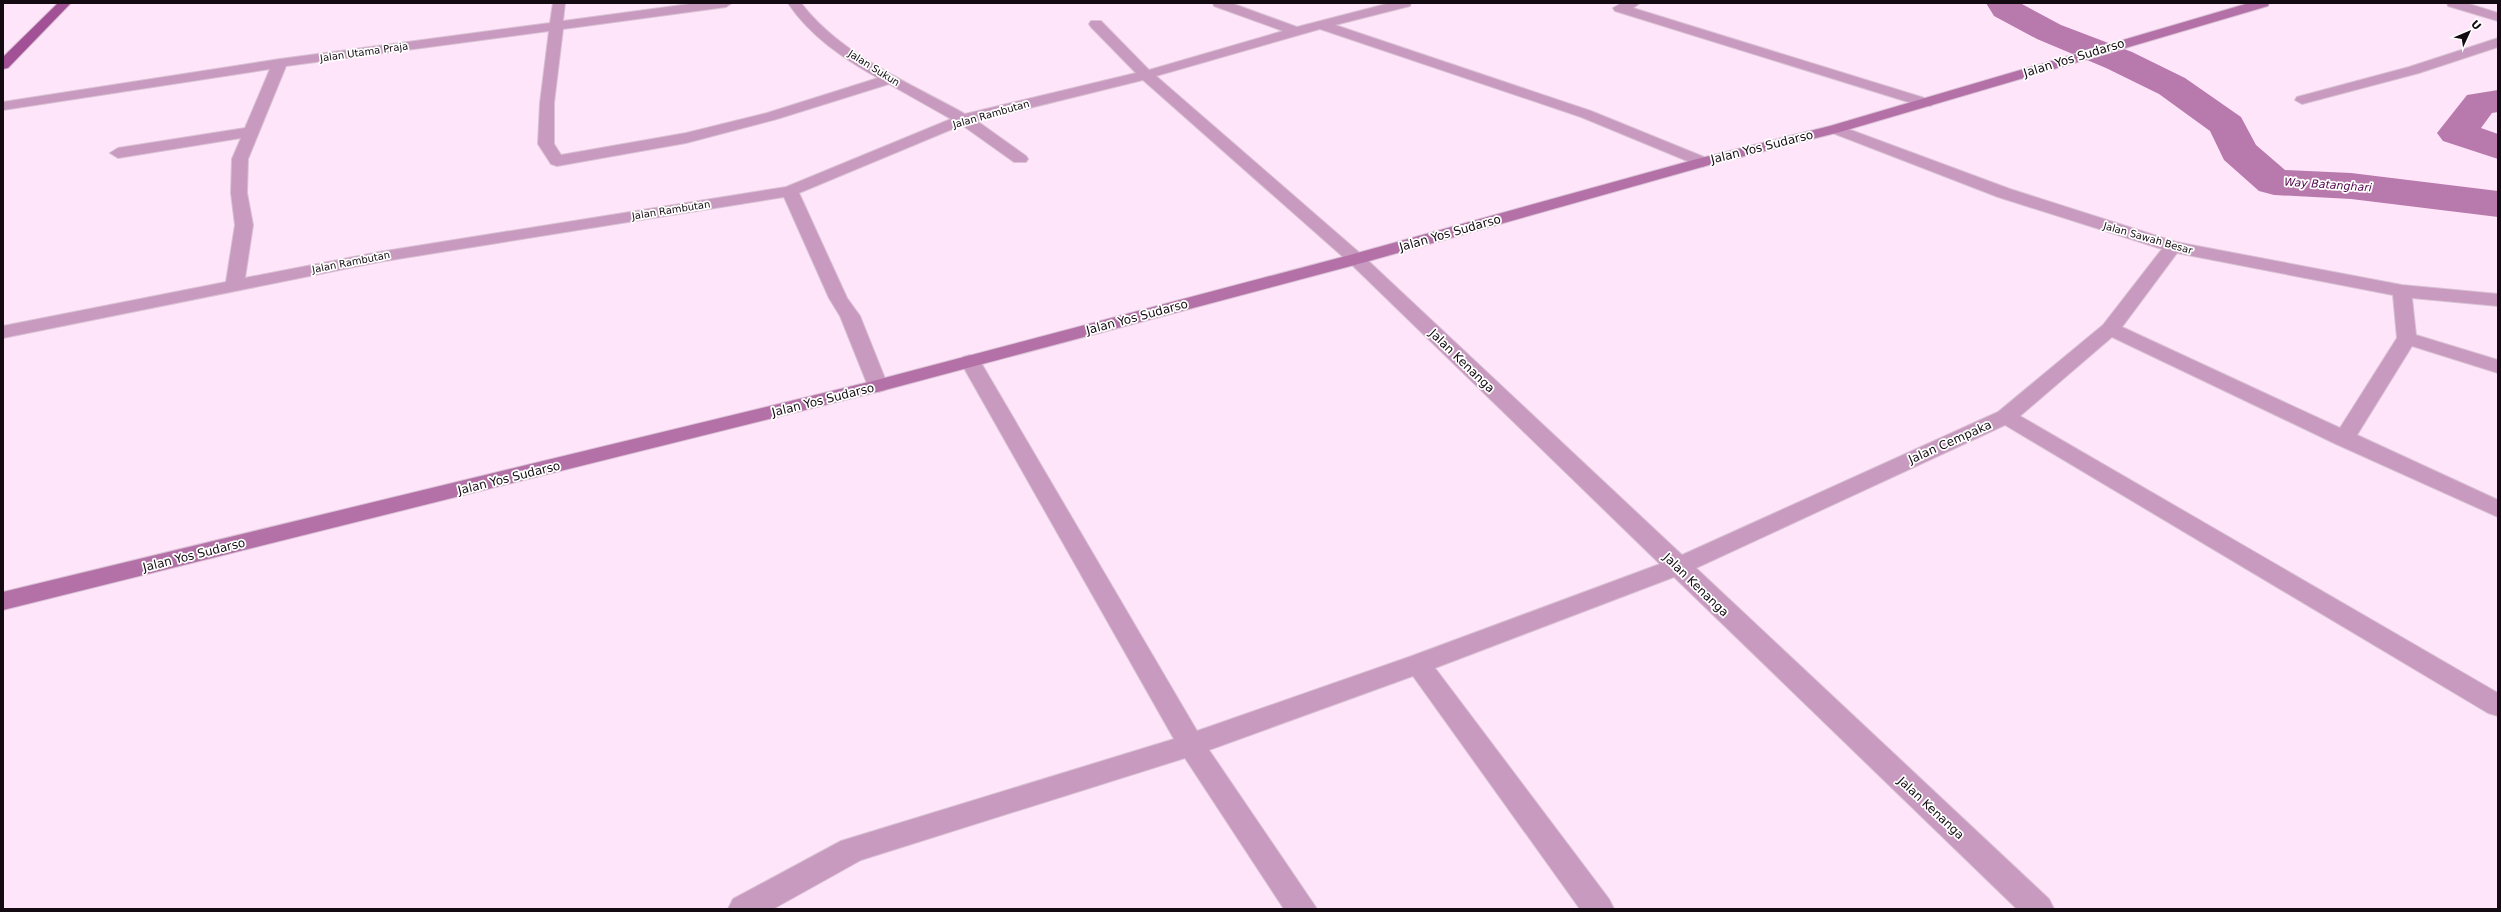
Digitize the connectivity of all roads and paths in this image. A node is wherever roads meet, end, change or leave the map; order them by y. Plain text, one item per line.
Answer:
1 (65, 3) edge
2 (559, 3) edge
3 (726, 3) edge
4 (794, 3) edge
5 (1219, 3) edge
6 (1405, 3) edge
7 (1634, 3) edge
8 (2262, 3) edge
9 (2453, 3) edge
10 (2498, 17) edge
11 (1096, 24) dead end
12 (1322, 25) junction
13 (558, 27) junction
14 (1296, 31) junction
15 (2498, 42) edge
16 (280, 63) junction
17 (3, 65) edge
18 (1146, 75) junction
19 (890, 79) junction
20 (2302, 100) dead end
21 (1926, 103) junction
22 (3, 106) edge
23 (964, 119) junction
24 (1835, 129) junction
25 (251, 132) junction
26 (118, 152) dead end
27 (1020, 159) dead end
28 (1703, 162) junction
29 (790, 191) junction
30 (2173, 248) junction
31 (1356, 259) junction
32 (235, 284) junction
33 (2402, 291) junction
34 (2498, 300) edge
35 (2110, 329) junction
36 (3, 332) edge
37 (2407, 338) junction
38 (970, 360) junction
39 (2498, 367) edge
40 (878, 386) junction
41 (2006, 417) junction
42 (2344, 439) junction
43 (2498, 509) edge
44 (1676, 567) junction
45 (3, 602) edge
46 (1418, 664) junction
47 (2498, 706) edge
48 (1191, 745) junction
49 (744, 909) edge
50 (1301, 909) edge
51 (1598, 909) edge
52 (2038, 909) edge

1 - 17 main road
2 - 13 street
3 - 13 street, Jalan Utama Praja
4 - 19 street, Jalan Sukun
5 - 14 street
6 - 12 street, Jalan Rambutan
7 - 21 street
8 - 21 street, Jalan Yos Sudarso
9 - 10 street
11 - 18 street, Jalan Kenanga
12 - 14 street, Jalan Rambutan
12 - 28 street
13 - 16 street, Jalan Utama Praja
13 - 19 street
14 - 18 street, Jalan Rambutan
15 - 20 street
16 - 22 street, Jalan Utama Praja
16 - 25 street
18 - 23 street, Jalan Rambutan
18 - 31 street, Jalan Kenanga
19 - 23 street, Jalan Sukun
21 - 24 street, Jalan Yos Sudarso
23 - 27 street, Jalan Sukun
23 - 29 street, Jalan Rambutan
24 - 28 street, Jalan Yos Sudarso
24 - 30 street, Jalan Sawah Besar
25 - 26 street
25 - 32 street
28 - 31 street, Jalan Yos Sudarso
29 - 32 street, Jalan Rambutan
29 - 40 street
30 - 33 street, Jalan Sawah Besar
30 - 35 street, Jalan Cempaka
31 - 38 street, Jalan Yos Sudarso
31 - 44 street, Jalan Kenanga
32 - 36 street, Jalan Rambutan
33 - 34 street, Jalan Sawah Besar
33 - 37 street
35 - 41 street, Jalan Cempaka
35 - 42 street
37 - 39 street
37 - 42 street
38 - 40 street, Jalan Yos Sudarso
38 - 48 street
40 - 45 street, Jalan Yos Sudarso
41 - 44 street, Jalan Cempaka
41 - 47 street
42 - 43 street
44 - 46 street, Jalan Cempaka
44 - 52 street, Jalan Kenanga
46 - 48 street, Jalan Cempaka
46 - 51 street
48 - 49 street, Jalan Cempaka
48 - 50 street

